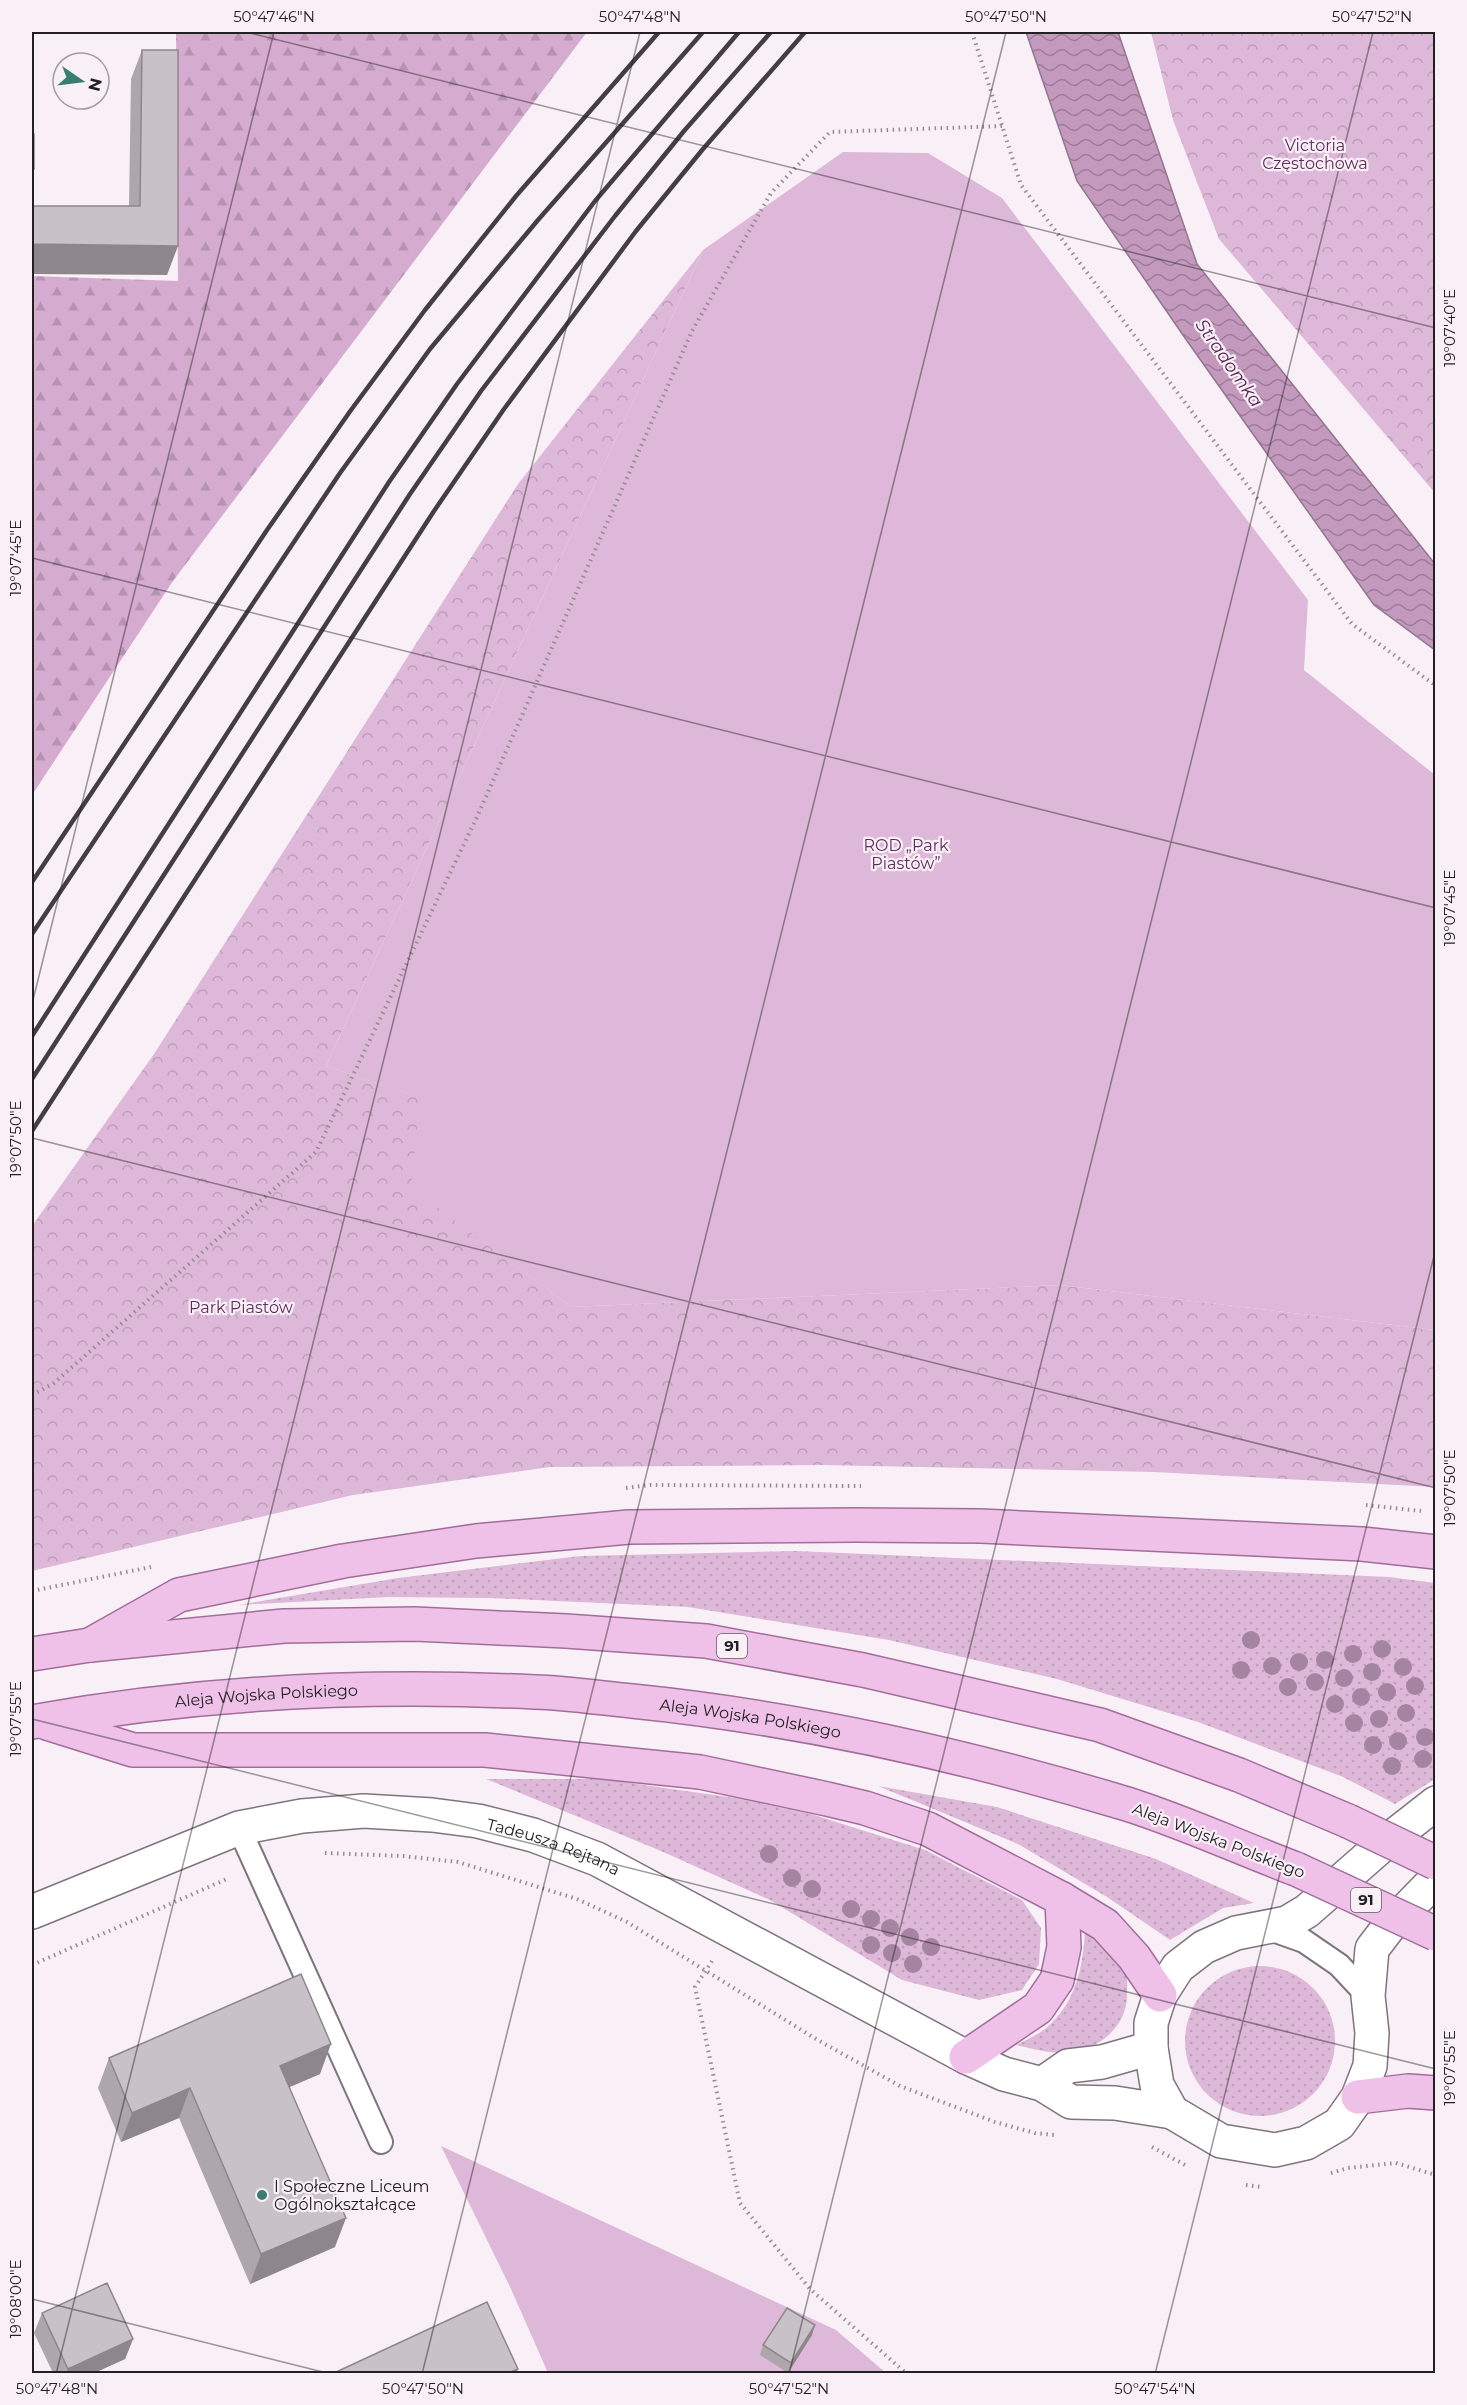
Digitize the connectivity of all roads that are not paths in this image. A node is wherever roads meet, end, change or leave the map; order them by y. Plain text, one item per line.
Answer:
1 (1436, 1552) edge
2 (90, 1645) junction
3 (32, 1654) edge
4 (35, 1721) edge
5 (1436, 1803) edge
6 (238, 1828) junction
7 (1436, 1863) edge
8 (1436, 1879) edge
9 (1062, 1899) junction
10 (32, 1912) edge
11 (1262, 1926) junction
12 (1436, 1934) edge
13 (1160, 1995) junction
14 (1368, 1996) junction
15 (1151, 2048) junction
16 (966, 2057) junction
17 (1042, 2084) junction
18 (1436, 2093) edge
19 (1358, 2097) junction
20 (1172, 2112) junction
21 (381, 2142) dead end

1 - 2 main road
2 - 3 main road, 91
2 - 7 main road, 91, bridge
4 - 9 main road
4 - 12 main road, Aleja Wojska Polskiego / 91, bridge
5 - 11 street
6 - 10 street, Tadeusza Rejtana
6 - 16 street, Tadeusza Rejtana
6 - 21 lane
8 - 14 street
9 - 13 main road
9 - 16 main road
11 - 13 street
11 - 14 lane
13 - 15 street
14 - 19 street
15 - 17 street
15 - 20 street
16 - 17 street, Tadeusza Rejtana
17 - 20 street, Tadeusza Rejtana
18 - 19 main road
19 - 20 street

